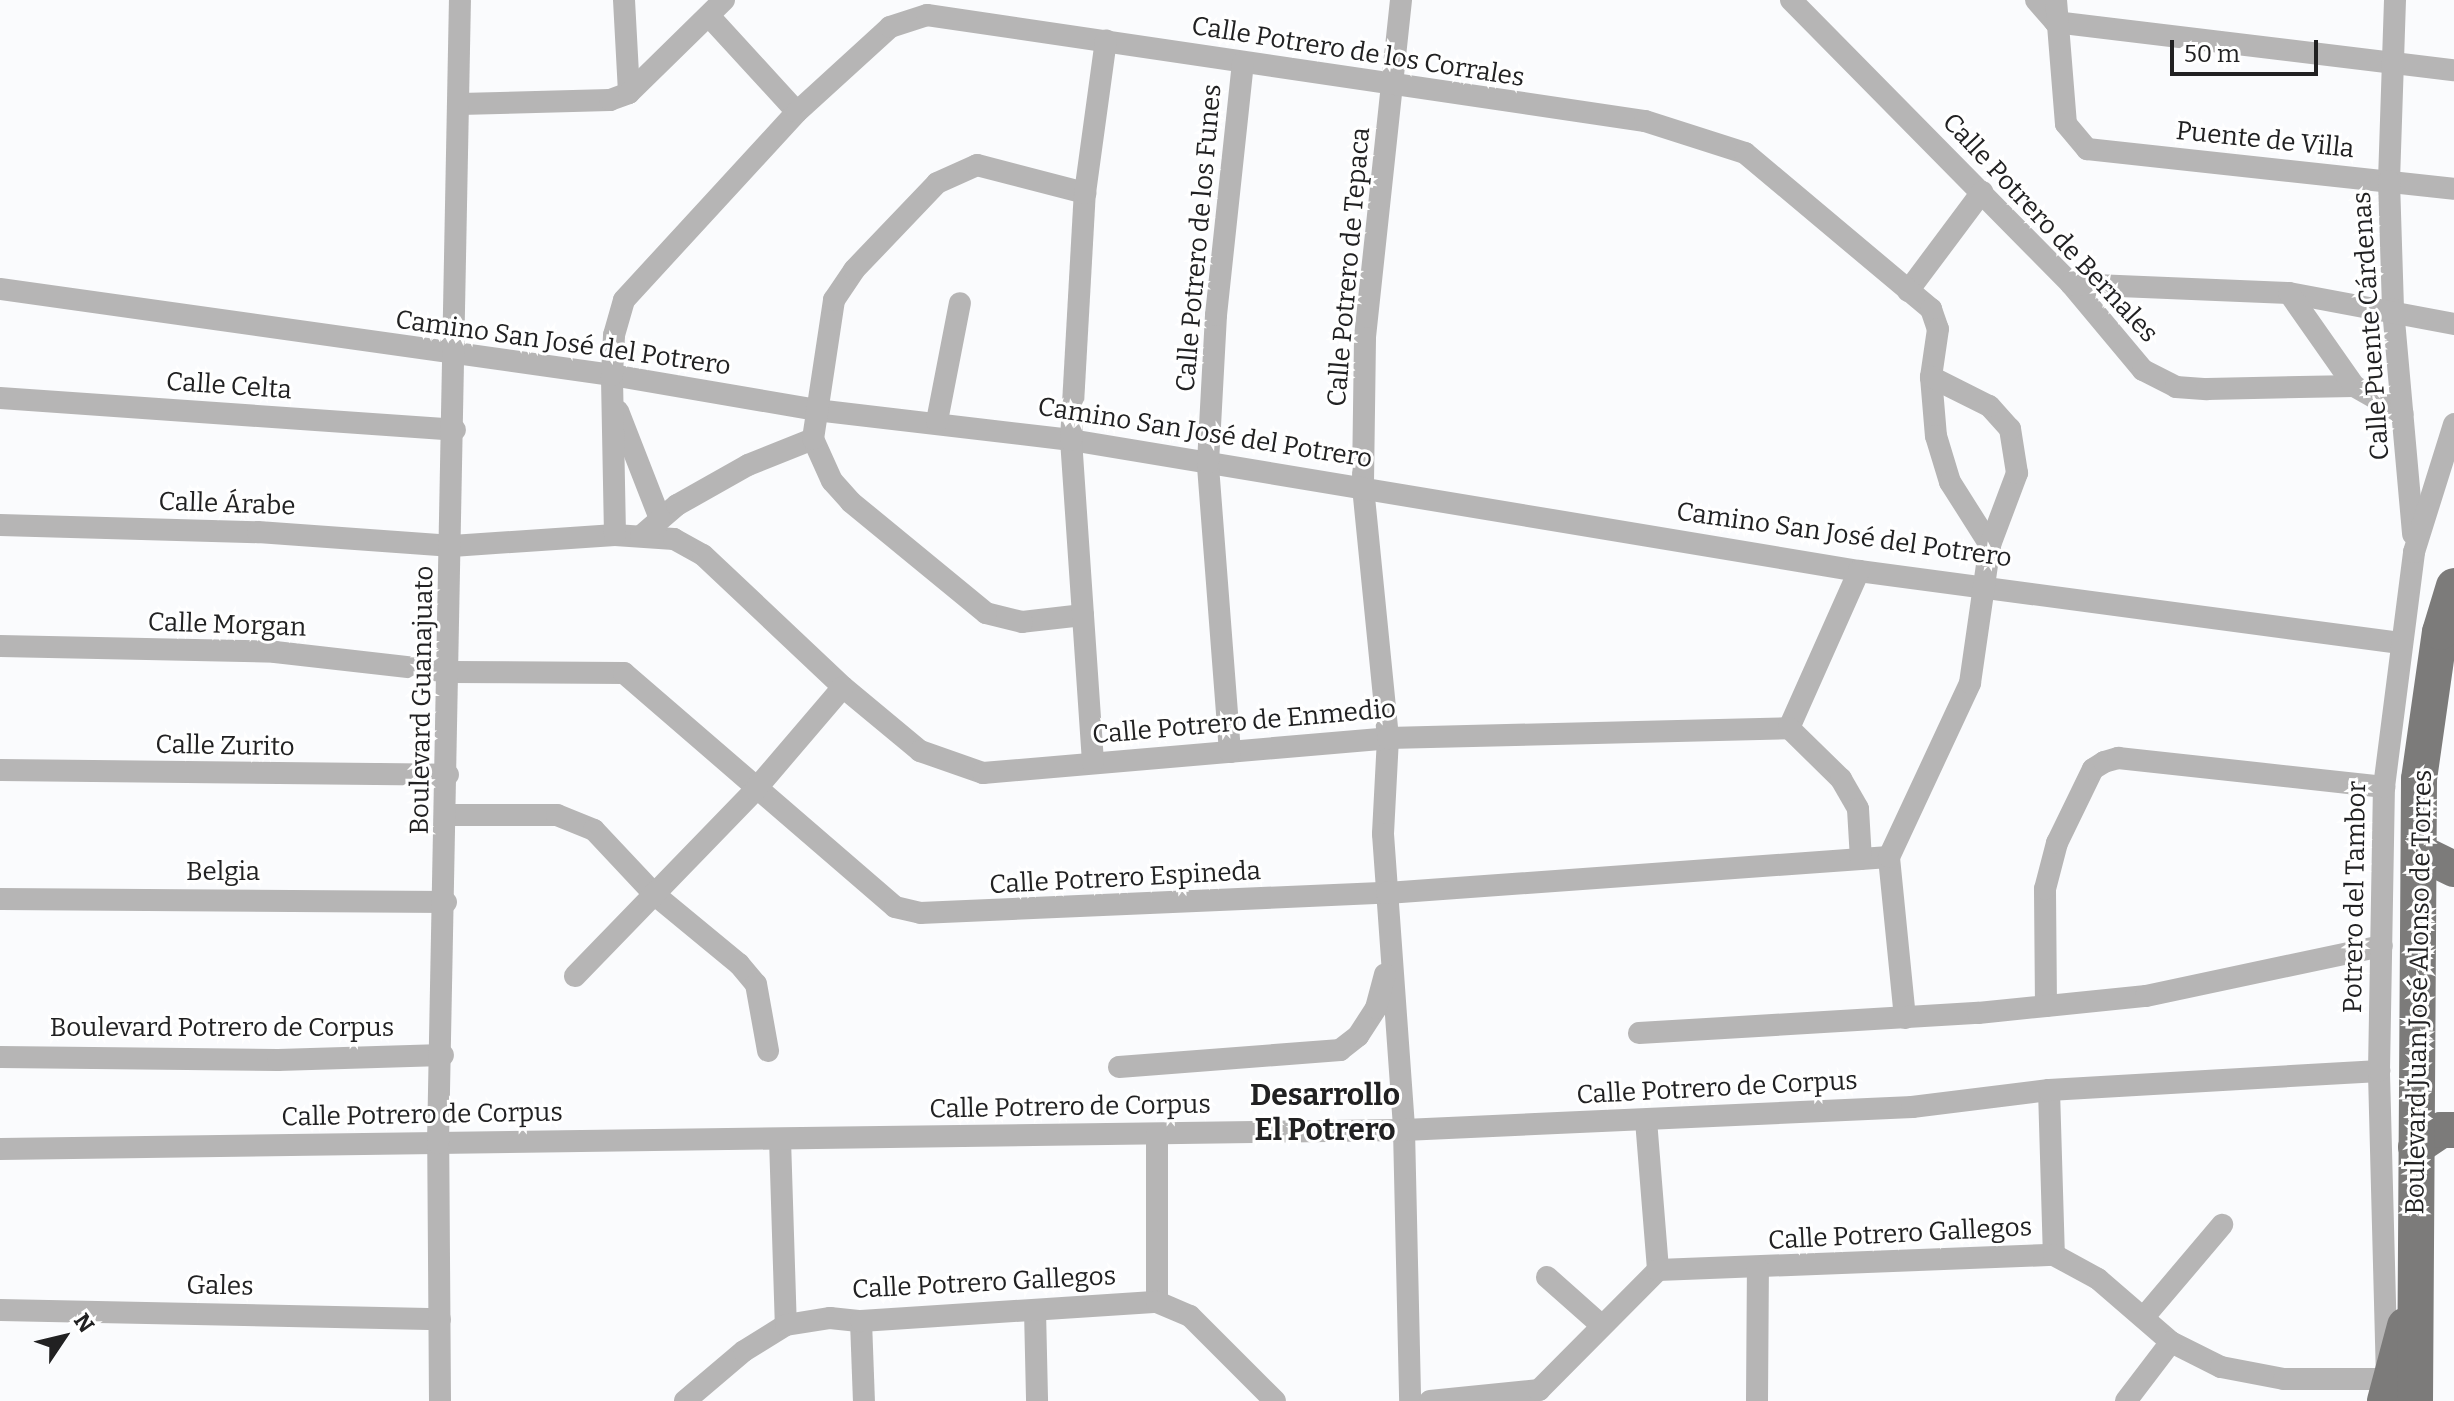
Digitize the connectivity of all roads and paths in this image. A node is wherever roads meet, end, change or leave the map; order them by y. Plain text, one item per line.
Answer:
1 (460, 0) edge
2 (624, 0) edge
3 (1401, 0) edge
4 (1791, 0) edge
5 (2036, 0) edge
6 (2395, 0) edge
7 (922, 7) edge
8 (716, 8) edge
9 (2056, 11) edge
10 (1106, 40) junction
11 (2395, 62) junction
12 (1243, 63) junction
13 (2454, 70) edge
14 (1394, 88) junction
15 (629, 93) junction
16 (460, 104) junction
17 (797, 112) junction
18 (2389, 181) junction
19 (2454, 189) edge
20 (1982, 192) junction
21 (1085, 193) junction
22 (2071, 284) junction
23 (0, 289) edge
24 (1908, 291) junction
25 (2289, 293) junction
26 (960, 303) dead end
27 (2393, 309) junction
28 (2454, 324) edge
29 (456, 355) junction
30 (1931, 377) junction
31 (612, 385) junction
32 (2354, 386) junction
33 (0, 398) edge
34 (816, 410) junction
35 (2403, 414) junction
36 (937, 421) junction
37 (2454, 424) edge
38 (455, 430) junction
39 (813, 439) junction
40 (1071, 440) junction
41 (1208, 463) junction
42 (1363, 487) junction
43 (660, 519) junction
44 (0, 525) edge
45 (615, 535) junction
46 (641, 536) junction
47 (1990, 545) junction
48 (452, 546) junction
49 (2414, 552) junction
50 (1859, 571) junction
51 (1986, 585) junction
52 (2454, 586) edge
53 (1083, 615) junction
54 (2400, 643) junction
55 (0, 646) edge
56 (450, 672) junction
57 (843, 687) junction
58 (1789, 728) junction
59 (1388, 738) junction
60 (1230, 752) junction
61 (1093, 762) junction
62 (0, 770) edge
63 (448, 775) junction
64 (2419, 779) junction
65 (2384, 787) junction
66 (755, 790) junction
67 (448, 815) junction
68 (2419, 852) junction
69 (1889, 857) junction
70 (1861, 859) junction
71 (2383, 867) junction
72 (2454, 869) edge
73 (1387, 893) junction
74 (654, 894) junction
75 (0, 899) edge
76 (446, 902) junction
77 (1390, 953) junction
78 (2382, 957) junction
79 (575, 976) dead end
80 (2046, 1006) junction
81 (1905, 1018) junction
82 (1639, 1033) dead end
83 (768, 1051) dead end
84 (443, 1055) junction
85 (0, 1057) edge
86 (1119, 1067) dead end
87 (2379, 1071) junction
88 (2049, 1090) junction
89 (1646, 1120) junction
90 (1404, 1130) junction
91 (2454, 1130) edge
92 (440, 1133) junction
93 (1157, 1134) junction
94 (780, 1139) junction
95 (2416, 1147) junction
96 (0, 1149) edge
97 (2222, 1225) dead end
98 (2054, 1255) junction
99 (1758, 1268) junction
100 (1658, 1270) junction
101 (1547, 1277) dead end
102 (2415, 1296) junction
103 (1157, 1302) junction
104 (0, 1310) edge
105 (1035, 1310) junction
106 (2144, 1317) junction
107 (440, 1319) junction
108 (861, 1321) junction
109 (1600, 1324) junction
110 (786, 1325) junction
111 (2171, 1342) junction
112 (2386, 1390) edge
113 (440, 1401) edge
114 (685, 1401) edge
115 (864, 1401) edge
116 (1037, 1401) edge
117 (1275, 1401) edge
118 (1410, 1401) edge
119 (1430, 1401) edge
120 (1757, 1401) edge
121 (2126, 1401) edge
122 (2415, 1401) edge

1 - 16 street, Boulevard Guanajuato
2 - 15 street
3 - 14 street, Calle Potrero de Tepaca
4 - 20 street, Calle Potrero de Bernales
5 - 9 street
6 - 11 street, Calle Puente Cárdenas
7 - 10 street, Calle Potrero de los Corrales
7 - 17 street, Calle Potrero de los Corrales
8 - 15 street
8 - 17 street
9 - 11 street
9 - 18 street, Puente de Villa
10 - 12 street, Calle Potrero de los Corrales
10 - 21 street
11 - 13 street
11 - 18 street, Calle Puente Cárdenas
12 - 14 street, Calle Potrero de los Corrales
12 - 41 street, Calle Potrero de los Funes
14 - 24 street, Calle Potrero de los Corrales
14 - 42 street, Calle Potrero de Tepaca
15 - 16 street
16 - 29 street, Boulevard Guanajuato
17 - 31 street, Calle Potrero de los Corrales
18 - 19 street, Puente de Villa
18 - 27 street, Calle Puente Cárdenas
20 - 22 street, Calle Potrero de Bernales
20 - 24 street
21 - 34 street
21 - 40 street
22 - 25 street
22 - 32 street, Calle Potrero de Bernales
23 - 29 street, Camino San José del Potrero
24 - 30 street, Calle Potrero de los Corrales
25 - 27 street
25 - 32 street
26 - 36 street
27 - 28 street
27 - 35 street, Calle Puente Cárdenas
29 - 31 street, Camino San José del Potrero
29 - 38 street, Boulevard Guanajuato
30 - 47 street
30 - 47 street
31 - 34 street, Camino San José del Potrero
31 - 43 street
31 - 45 street
32 - 35 street
33 - 38 street, Calle Celta
34 - 36 street, Camino San José del Potrero
34 - 39 street
35 - 49 street, Calle Puente Cárdenas
36 - 40 street, Camino San José del Potrero
37 - 49 street, Potrero del Tambor
38 - 48 street, Boulevard Guanajuato
39 - 43 street
39 - 53 street
40 - 41 street, Camino San José del Potrero
40 - 53 street
41 - 42 street, Camino San José del Potrero
41 - 60 street, Calle Potrero de los Funes
42 - 50 street, Camino San José del Potrero
42 - 59 street, Calle Potrero de Tepaca
43 - 46 street
44 - 48 street, Calle Árabe
45 - 46 street, Calle Potrero de Enmedio
45 - 48 street, Calle Potrero de Enmedio
46 - 57 street, Calle Potrero de Enmedio
47 - 51 street
48 - 56 street, Boulevard Guanajuato
49 - 54 street, Potrero del Tambor
50 - 51 street, Camino San José del Potrero
50 - 58 street
51 - 54 street, Camino San José del Potrero
51 - 69 street
52 - 64 main road, Boulevard Juan José Alonso de Torres
53 - 61 street
54 - 65 street, Potrero del Tambor
55 - 56 street, Calle Morgan
56 - 63 street, Boulevard Guanajuato
56 - 66 street, Calle Potrero Espineda
57 - 61 street, Calle Potrero de Enmedio
57 - 66 street
58 - 59 street, Calle Potrero de Enmedio
58 - 70 street
59 - 60 street, Calle Potrero de Enmedio
59 - 73 street, Calle Potrero de Tepaca
60 - 61 street, Calle Potrero de Enmedio
62 - 63 street, Calle Zurito
63 - 67 street, Boulevard Guanajuato
64 - 68 main road, Boulevard Juan José Alonso de Torres
64 - 71 street
65 - 71 street, Potrero del Tambor
65 - 80 street
66 - 73 street, Calle Potrero Espineda
66 - 74 street
67 - 74 street
67 - 76 street, Boulevard Guanajuato
68 - 72 main road
68 - 95 main road, Boulevard Juan José Alonso de Torres
69 - 70 street, Calle Potrero Espineda
69 - 81 street
70 - 73 street, Calle Potrero Espineda
71 - 78 street, Potrero del Tambor
73 - 77 street, Calle Potrero de Tepaca
74 - 79 street
74 - 83 street
75 - 76 street, Belgia
76 - 84 street, Boulevard Guanajuato
77 - 86 street
77 - 90 street, Calle Potrero de Tepaca
78 - 80 street
78 - 87 street, Potrero del Tambor
80 - 81 street
81 - 82 street
84 - 85 street, Boulevard Potrero de Corpus
84 - 92 street, Boulevard Guanajuato
87 - 88 street, Calle Potrero de Corpus
87 - 112 street, Potrero del Tambor
88 - 89 street, Calle Potrero de Corpus
88 - 98 street
89 - 90 street, Calle Potrero de Corpus
89 - 100 street
90 - 93 street, Calle Potrero de Corpus
90 - 118 street, Calle Potrero de Tepaca
91 - 95 main road
92 - 94 street, Calle Potrero de Corpus
92 - 96 street, Calle Potrero de Corpus
92 - 107 street, Boulevard Guanajuato
93 - 94 street, Calle Potrero de Corpus
93 - 103 street
94 - 110 street
95 - 102 main road, Boulevard Juan José Alonso de Torres
97 - 106 street
98 - 99 street, Calle Potrero Gallegos
98 - 106 street, Calle Potrero Gallegos
99 - 100 street, Calle Potrero Gallegos
99 - 120 street
100 - 109 street
101 - 109 street
102 - 112 main road
102 - 122 main road, Boulevard Juan José Alonso de Torres
103 - 105 street, Calle Potrero Gallegos
103 - 117 street, Calle Potrero Gallegos
104 - 107 street, Gales
105 - 108 street, Calle Potrero Gallegos
105 - 116 street
106 - 111 street, Calle Potrero Gallegos
107 - 113 street, Boulevard Guanajuato
108 - 110 street, Calle Potrero Gallegos
108 - 115 street
109 - 119 street
110 - 114 street, Calle Potrero Gallegos
111 - 112 street, Calle Potrero Gallegos
111 - 121 street

